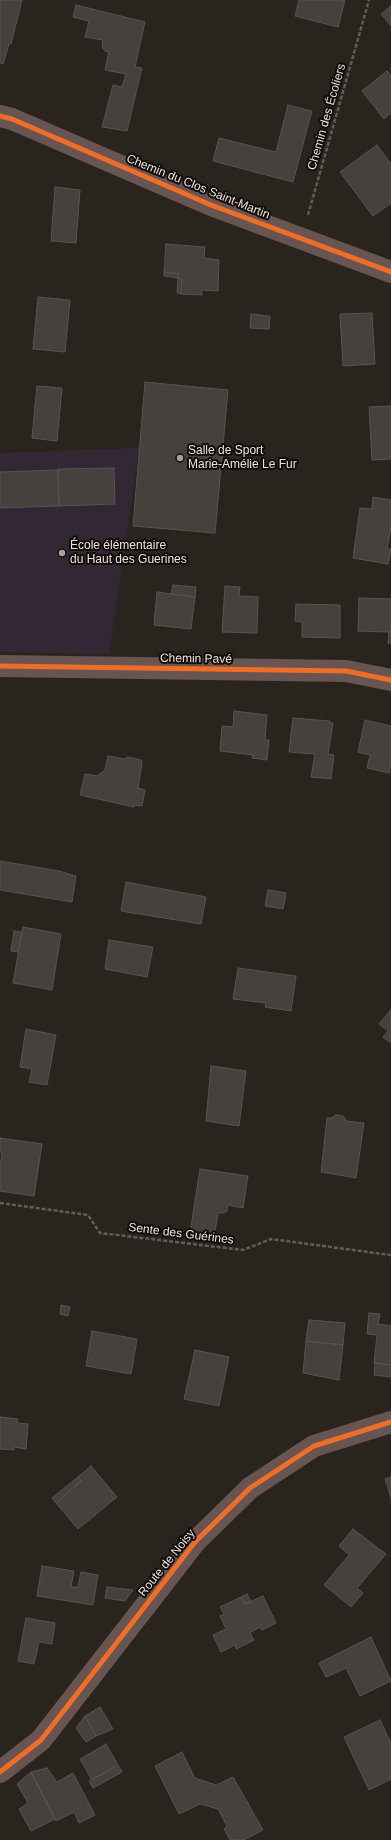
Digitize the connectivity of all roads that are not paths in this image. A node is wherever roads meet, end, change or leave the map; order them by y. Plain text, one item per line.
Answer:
1 (0, 116) edge
2 (391, 272) edge
3 (0, 666) edge
4 (391, 680) edge
5 (391, 1422) edge
6 (0, 1772) edge

1 - 2 street, Chemin du Clos Saint-Martin
3 - 4 street, Chemin Pavé
5 - 6 street, Route de Noisy

